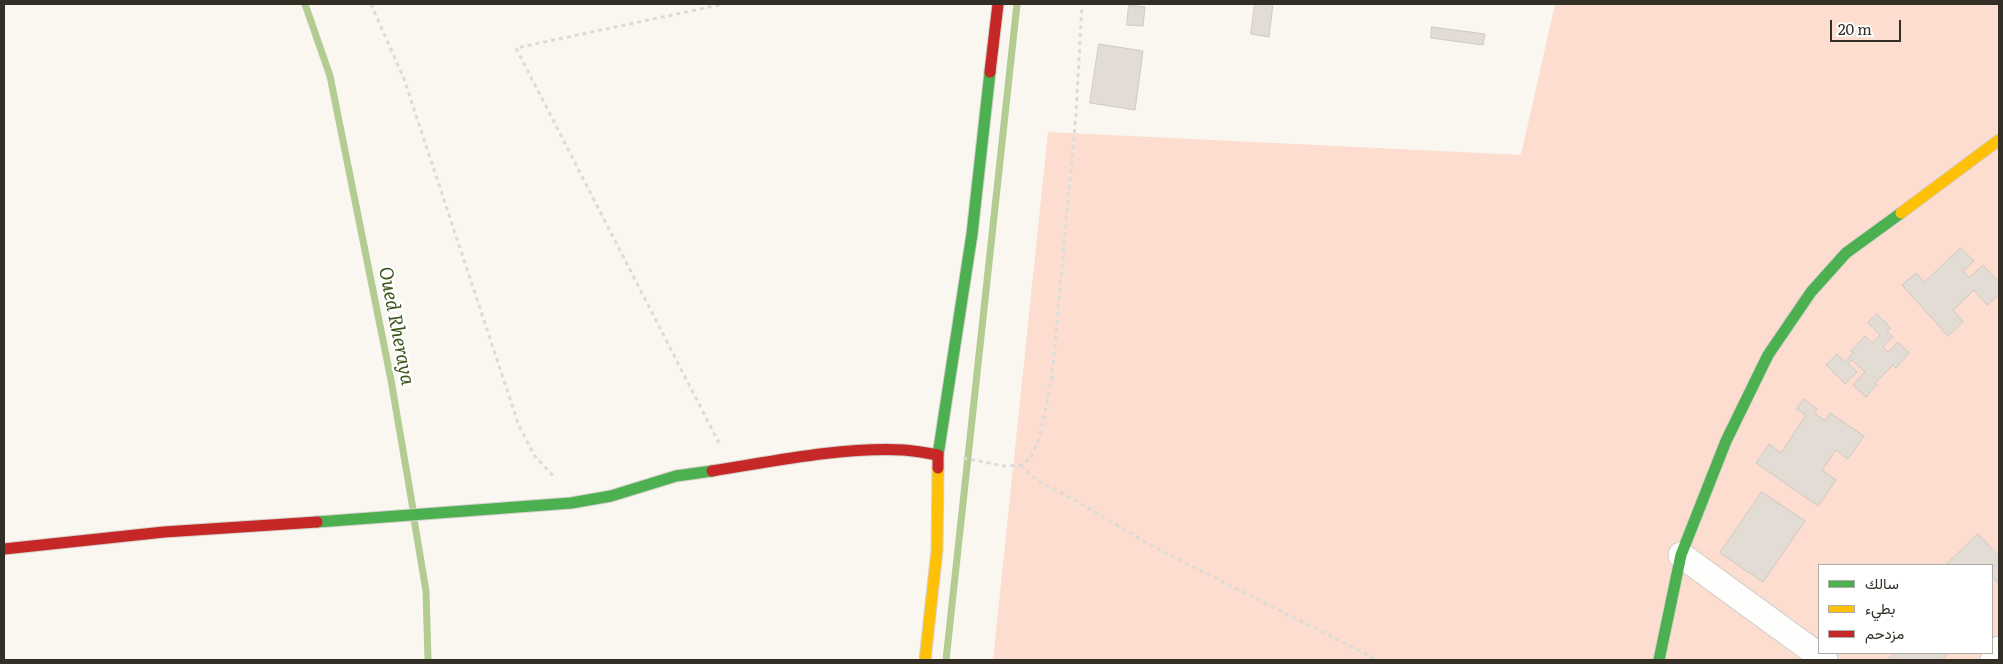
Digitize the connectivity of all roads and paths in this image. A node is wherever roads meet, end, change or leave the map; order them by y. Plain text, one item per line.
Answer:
1 (371, 4) edge
2 (724, 4) edge
3 (998, 4) edge
4 (1082, 4) edge
5 (1999, 140) edge
6 (938, 455) junction
7 (984, 461) dead end
8 (1021, 465) junction
9 (732, 469) junction
10 (557, 480) dead end
11 (4, 549) edge
12 (1681, 555) junction
13 (1999, 649) edge
14 (925, 660) edge
15 (1378, 660) edge
16 (1659, 660) edge
17 (1825, 660) edge
18 (1993, 660) edge

1 - 10 path
2 - 9 path
3 - 6 street
4 - 8 path
5 - 12 street
6 - 9 street
6 - 14 street
7 - 8 path
8 - 15 path
9 - 11 street
12 - 16 street
12 - 17 street
13 - 18 street

